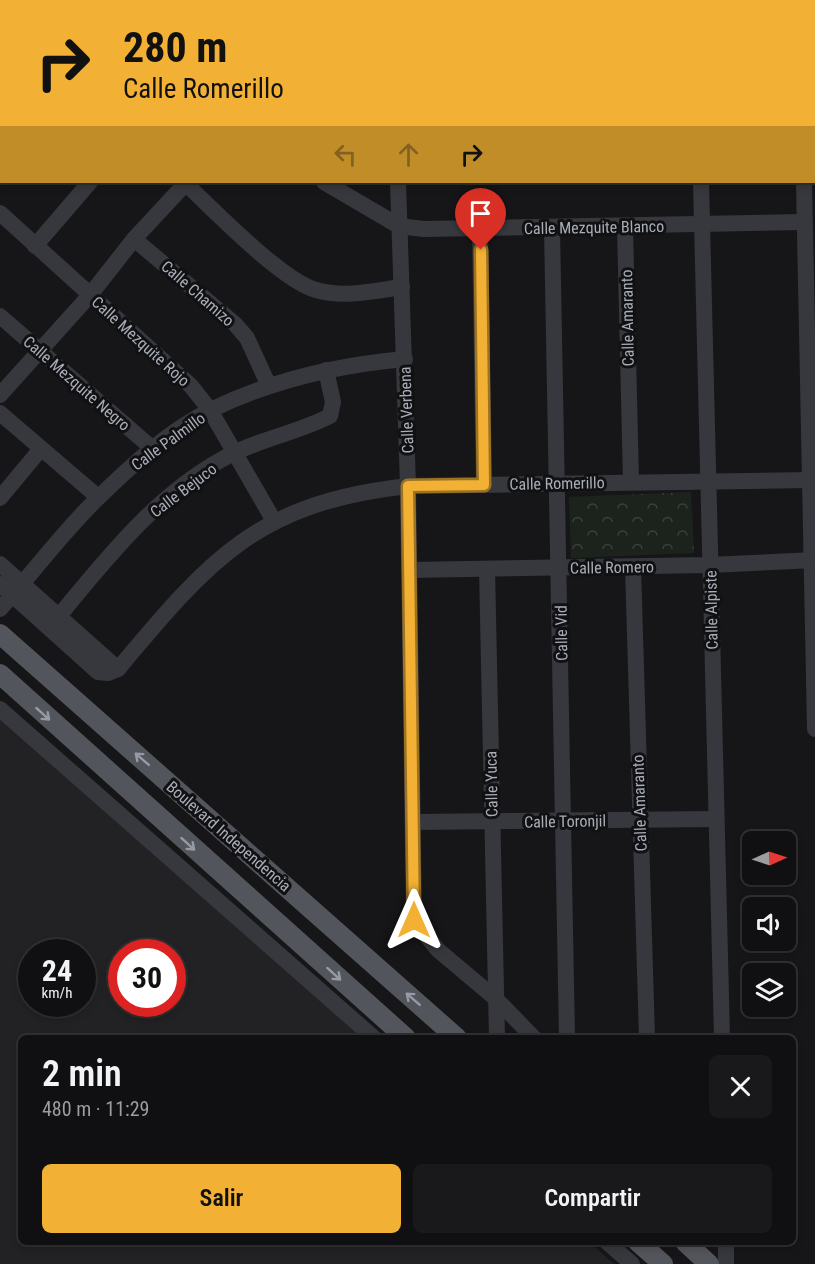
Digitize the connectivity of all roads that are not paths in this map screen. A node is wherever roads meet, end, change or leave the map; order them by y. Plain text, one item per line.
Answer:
1 (89, 183) edge
2 (185, 183) edge
3 (187, 183) edge
4 (326, 183) edge
5 (398, 183) edge
6 (701, 183) edge
7 (808, 183) edge
8 (0, 213) edge
9 (804, 222) junction
10 (703, 225) junction
11 (399, 226) junction
12 (626, 226) junction
13 (552, 228) junction
14 (480, 229) junction
15 (134, 239) junction
16 (35, 246) junction
17 (402, 287) junction
18 (90, 295) junction
19 (0, 316) edge
20 (39, 351) junction
21 (405, 359) junction
22 (326, 370) junction
23 (269, 386) junction
24 (0, 395) edge
25 (210, 410) junction
26 (0, 413) edge
27 (153, 449) junction
28 (40, 450) junction
29 (235, 453) junction
30 (810, 480) junction
31 (708, 481) junction
32 (630, 482) junction
33 (558, 483) junction
34 (484, 485) junction
35 (408, 486) junction
36 (98, 497) junction
37 (0, 498) edge
38 (274, 521) junction
39 (813, 560) edge
40 (0, 564) edge
41 (710, 566) junction
42 (633, 567) junction
43 (560, 568) junction
44 (487, 569) junction
45 (410, 570) junction
46 (12, 588) edge
47 (0, 609) edge
48 (59, 616) junction
49 (0, 634) edge
50 (118, 669) junction
51 (0, 675) edge
52 (0, 709) edge
53 (815, 729) edge
54 (716, 819) junction
55 (639, 820) junction
56 (492, 821) junction
57 (564, 821) junction
58 (414, 822) junction
59 (495, 998) junction
60 (371, 1035) edge
61 (403, 1035) edge
62 (454, 1035) edge
63 (497, 1035) edge
64 (531, 1035) edge
65 (567, 1035) edge
66 (647, 1035) edge
67 (722, 1035) edge
68 (610, 1245) edge
69 (641, 1245) edge
70 (688, 1245) edge
71 (726, 1245) edge
72 (632, 1264) edge
73 (663, 1264) edge
74 (709, 1264) edge
75 (726, 1264) edge

1 - 16 street
2 - 15 street
3 - 17 street
4 - 11 street, Calle Mezquite Blanco
5 - 11 street, Calle Verbena
6 - 10 street, Calle Alpiste
7 - 9 street
8 - 16 street, Calle Mezquite Rojo
9 - 10 street, Calle Mezquite Blanco
9 - 30 street
10 - 12 street, Calle Mezquite Blanco
10 - 31 street, Calle Alpiste
11 - 14 street, Calle Mezquite Blanco
11 - 17 street, Calle Verbena
12 - 13 street, Calle Mezquite Blanco
12 - 32 street, Calle Amaranto
13 - 14 street, Calle Mezquite Blanco
13 - 33 street, Calle Vid
14 - 34 street
15 - 18 street
15 - 23 street, Calle Chamizo
16 - 18 street, Calle Mezquite Rojo
17 - 21 street, Calle Verbena
18 - 20 street
18 - 25 street, Calle Mezquite Rojo
19 - 20 street, Calle Mezquite Negro
20 - 24 street
20 - 27 street, Calle Mezquite Negro
21 - 22 street, Calle Palmillo
21 - 35 street, Calle Verbena
22 - 23 street, Calle Palmillo
22 - 29 street, Calle Bejuco
23 - 25 street, Calle Palmillo
25 - 27 street, Calle Palmillo
25 - 29 street, Calle Mezquite Rojo
26 - 28 street
27 - 36 street, Calle Palmillo
28 - 36 street
28 - 37 street
29 - 38 street, Calle Mezquite Rojo
29 - 48 street, Calle Bejuco
30 - 31 street, Calle Romerillo
30 - 39 street
31 - 32 street, Calle Romerillo
31 - 41 street, Calle Alpiste
32 - 33 street, Calle Romerillo
33 - 34 street, Calle Romerillo
33 - 43 street, Calle Vid
34 - 35 street, Calle Romerillo
35 - 38 street, Calle Romerillo
35 - 45 street, Calle Verbena
36 - 46 street, Calle Palmillo
38 - 50 street, Calle Romerillo
39 - 41 street, Calle Romero
39 - 53 street
40 - 46 street
41 - 42 street, Calle Romero
41 - 54 street, Calle Alpiste
42 - 43 street, Calle Romero
42 - 55 street, Calle Amaranto
43 - 44 street, Calle Romero
43 - 57 street, Calle Vid
44 - 45 street, Calle Romero
44 - 56 street, Calle Yuca
45 - 58 street, Calle Verbena
46 - 47 street, Calle Palmillo
46 - 48 street
46 - 50 street
48 - 50 street
62 -> 49 main road, Boulevard Independencia
51 -> 61 main road, Boulevard Independencia
52 - 60 street
54 - 55 street, Calle Toronjil
54 - 67 street, Calle Alpiste
55 - 57 street, Calle Toronjil
55 - 66 street, Calle Amaranto
56 - 57 street, Calle Toronjil
56 - 58 street, Calle Toronjil
56 - 59 street, Calle Yuca
57 - 65 street, Calle Vid
58 - 59 street, Calle Verbena
59 - 63 street, Calle Yuca
59 - 64 street, Calle Verbena
68 - 72 street
69 - 73 main road
70 - 74 main road
71 - 75 street

